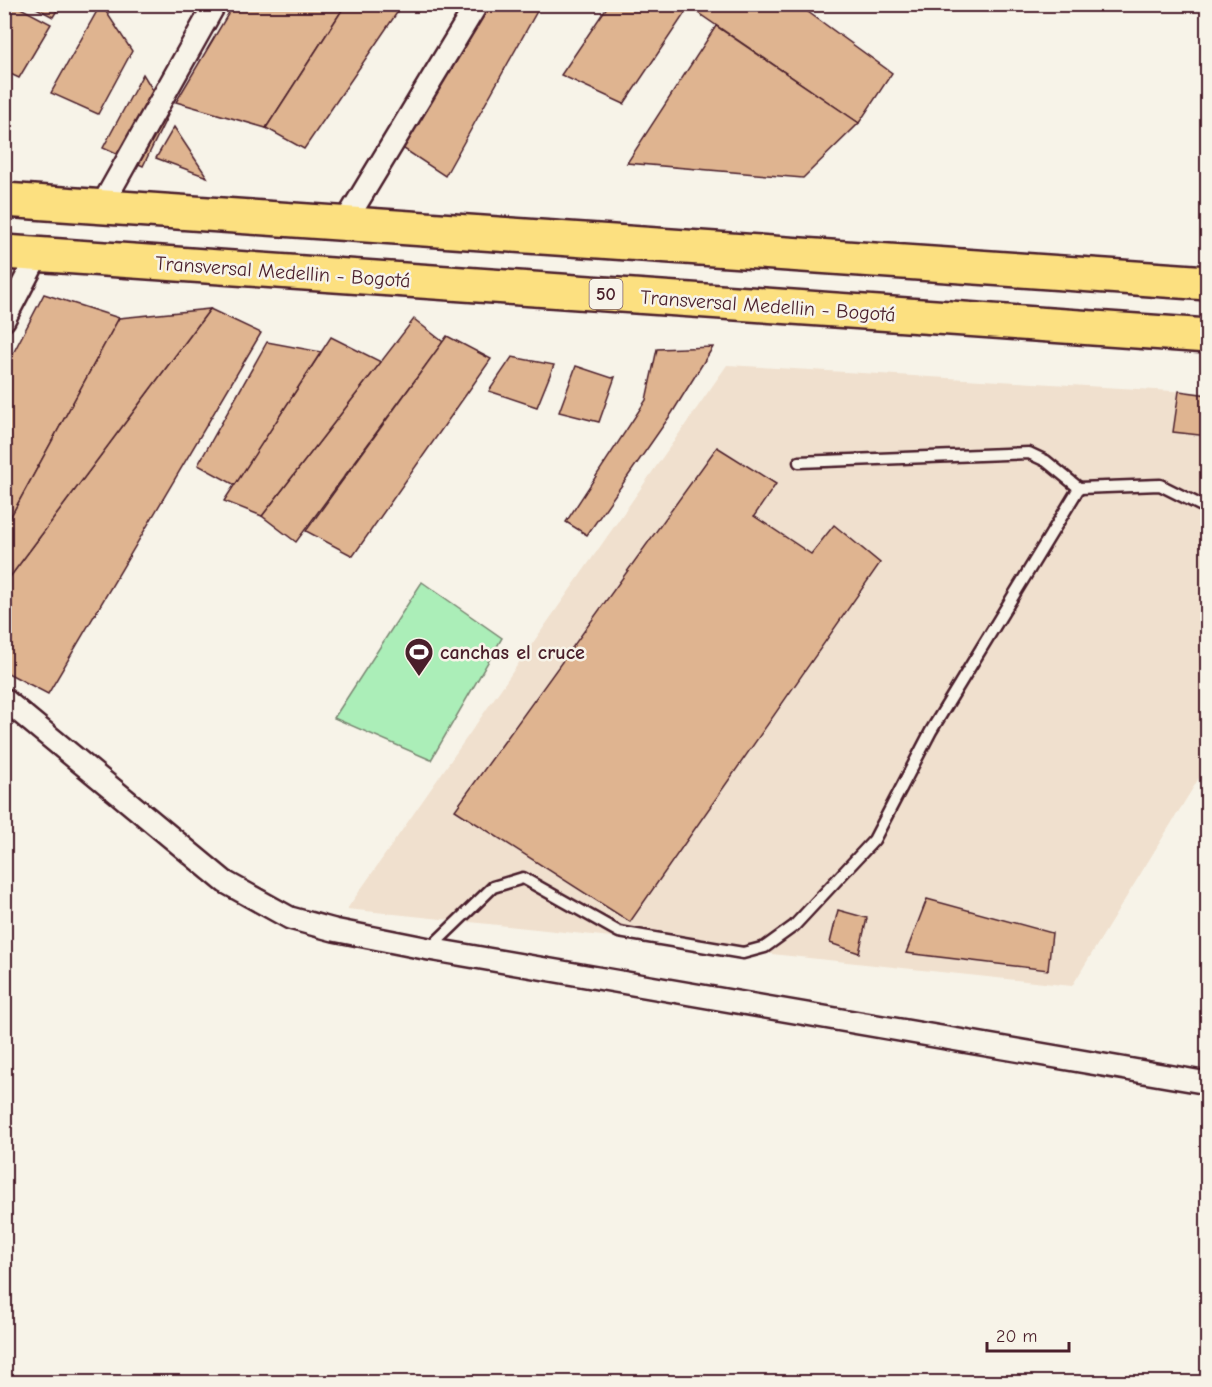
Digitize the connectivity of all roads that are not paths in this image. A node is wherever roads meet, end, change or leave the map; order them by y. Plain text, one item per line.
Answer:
1 (215, 4) edge
2 (477, 4) edge
3 (4, 200) edge
4 (101, 207) junction
5 (344, 224) junction
6 (4, 252) edge
7 (38, 255) junction
8 (1208, 284) edge
9 (4, 320) edge
10 (1208, 336) edge
11 (799, 462) dead end
12 (1079, 488) junction
13 (1208, 509) edge
14 (4, 699) edge
15 (429, 949) junction
16 (1208, 1083) edge

1 - 4 street
2 - 5 street
3 - 4 highway
4 - 5 highway
5 - 8 highway
6 - 7 highway, Transversal Medellin - Bogotá / 50
7 - 9 street
7 - 10 highway, Transversal Medellin - Bogotá / 50
11 - 12 lane
12 - 13 lane
12 - 15 lane
14 - 15 street
15 - 16 street

